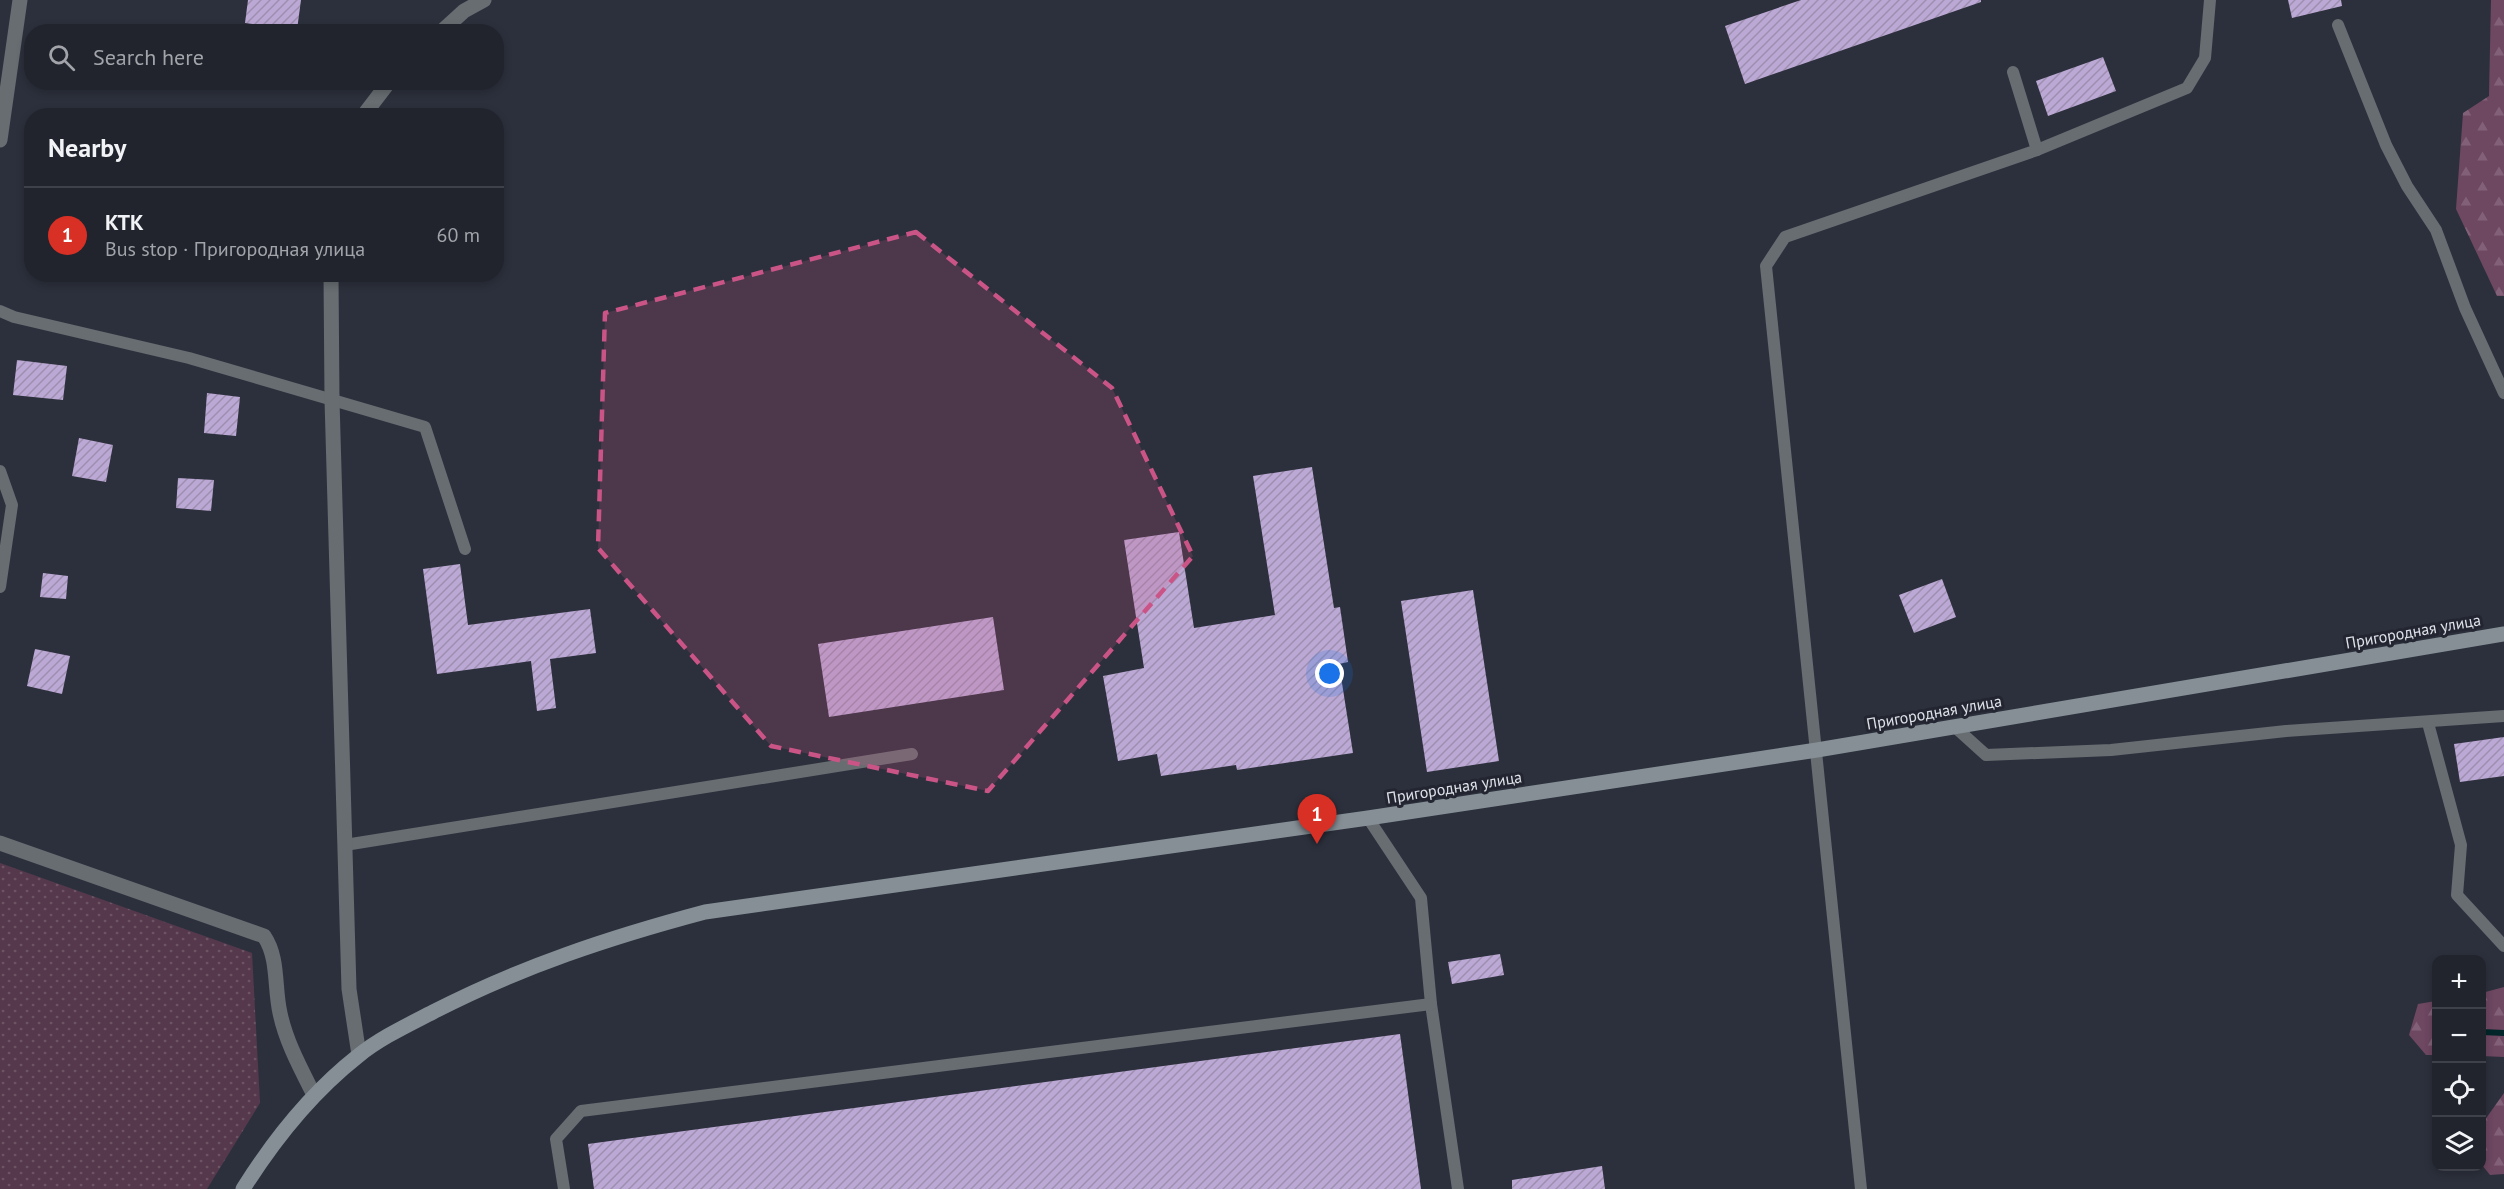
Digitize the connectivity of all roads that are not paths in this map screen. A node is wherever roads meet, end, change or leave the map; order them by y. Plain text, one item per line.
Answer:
1 (20, 0) edge
2 (484, 0) edge
3 (2210, 0) edge
4 (463, 5) edge
5 (448, 24) edge
6 (2338, 25) dead end
7 (2013, 72) dead end
8 (382, 90) edge
9 (369, 108) edge
10 (0, 140) edge
11 (2037, 150) junction
12 (331, 282) edge
13 (0, 311) edge
14 (2504, 393) edge
15 (332, 400) junction
16 (0, 471) edge
17 (465, 549) dead end
18 (0, 587) edge
19 (2504, 634) edge
20 (2504, 716) edge
21 (2428, 723) junction
22 (1955, 727) junction
23 (1817, 750) junction
24 (912, 754) dead end
25 (1368, 818) junction
26 (0, 843) edge
27 (345, 845) junction
28 (2504, 946) edge
29 (1431, 1004) junction
30 (359, 1054) junction
31 (314, 1095) junction
32 (243, 1189) edge
33 (564, 1189) edge
34 (1458, 1189) edge
35 (1861, 1189) edge

1 - 10 street
2 - 4 street
3 - 11 lane
4 - 5 street
6 - 14 lane
7 - 11 lane
8 - 9 street
11 - 23 lane
12 - 15 street
13 - 15 lane
15 - 17 lane
15 - 27 street
16 - 18 lane
19 - 22 street, Пригородная улица
20 - 21 lane
21 - 22 lane
21 - 28 lane
22 - 23 street, Пригородная улица
23 - 25 street, Пригородная улица
23 - 35 lane
24 - 27 lane
25 - 29 lane
25 - 30 street, Пригородная улица
26 - 31 street
27 - 30 street
29 - 33 lane
29 - 34 lane
30 - 31 street, Пригородная улица
31 - 32 street, Пригородная улица

